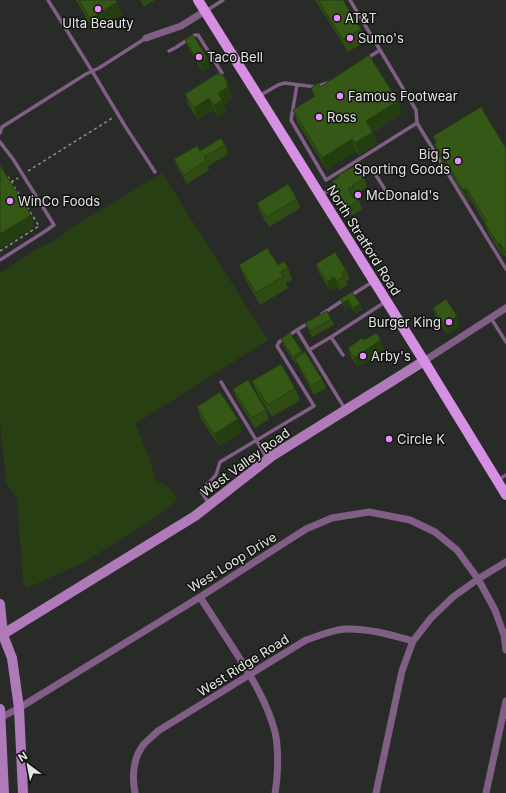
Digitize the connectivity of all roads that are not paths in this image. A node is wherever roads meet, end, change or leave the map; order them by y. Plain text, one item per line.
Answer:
1 (48, 0) edge
2 (198, 0) edge
3 (223, 0) edge
4 (350, 0) edge
5 (205, 11) junction
6 (146, 38) joint
7 (168, 50) dead end
8 (380, 50) junction
9 (363, 61) edge
10 (92, 71) junction
11 (332, 79) edge
12 (214, 82) edge
13 (297, 85) junction
14 (259, 96) junction
15 (417, 123) junction
16 (0, 133) edge
17 (0, 142) edge
18 (155, 172) dead end
19 (354, 175) edge
20 (343, 182) edge
21 (321, 195) junction
22 (391, 199) dead end
23 (0, 260) edge
24 (506, 269) edge
25 (374, 281) junction
26 (387, 301) junction
27 (506, 308) edge
28 (491, 318) junction
29 (297, 330) junction
30 (331, 337) junction
31 (506, 342) edge
32 (310, 350) junction
33 (343, 355) dead end
34 (424, 361) junction
35 (221, 382) dead end
36 (345, 410) junction
37 (256, 439) junction
38 (268, 459) junction
39 (506, 475) edge
40 (497, 480) junction
41 (506, 495) edge
42 (209, 504) junction
43 (506, 562) edge
44 (478, 579) junction
45 (200, 597) junction
46 (0, 604) edge
47 (1, 638) edge
48 (413, 641) junction
49 (506, 650) edge
50 (250, 674) junction
51 (506, 701) edge
52 (19, 708) junction
53 (0, 709) edge
54 (0, 717) edge
55 (4, 793) edge
56 (23, 793) edge
57 (135, 793) edge
58 (275, 793) edge
59 (376, 793) edge
60 (486, 793) edge

1 - 10 lane
2 - 5 main road, North Stratford Road
3 - 5 lane
4 - 8 lane
5 - 6 street
5 - 14 main road, North Stratford Road
6 - 10 lane
7 - 12 lane
8 - 9 lane
8 - 15 lane
10 - 16 lane
10 - 18 lane
11 - 13 lane
13 - 14 lane
13 - 15 lane
14 - 21 main road, North Stratford Road
15 - 24 lane
17 - 23 lane
19 - 22 lane
20 - 21 lane
21 - 25 main road, North Stratford Road
25 - 26 main road, North Stratford Road
25 - 29 lane
26 - 30 lane
26 - 34 main road, North Stratford Road
27 - 28 street, West Valley Road
28 - 31 lane
28 - 34 street, West Valley Road
29 - 32 lane
29 - 37 lane
30 - 32 lane
30 - 33 lane
32 - 36 lane
34 - 36 main road, West Valley Road
34 - 40 main road, North Stratford Road
35 - 37 lane
36 - 38 main road, West Valley Road
37 - 38 lane
37 - 42 lane
38 - 42 main road, West Valley Road
39 - 40 lane
40 - 41 main road, North Stratford Road
42 - 47 main road, West Valley Road
43 - 44 street
44 - 45 street, West Loop Drive
44 - 48 street
44 - 49 street, West Loop Drive
45 - 50 street
45 - 52 street, West Loop Drive
46 - 47 main road
47 - 52 main road
48 - 50 street, West Ridge Road
48 - 59 street
50 - 57 street, West Ridge Road
50 - 58 street
51 - 60 street
52 - 54 street, West Loop Drive
52 - 56 main road
53 - 54 main road
54 - 55 main road

